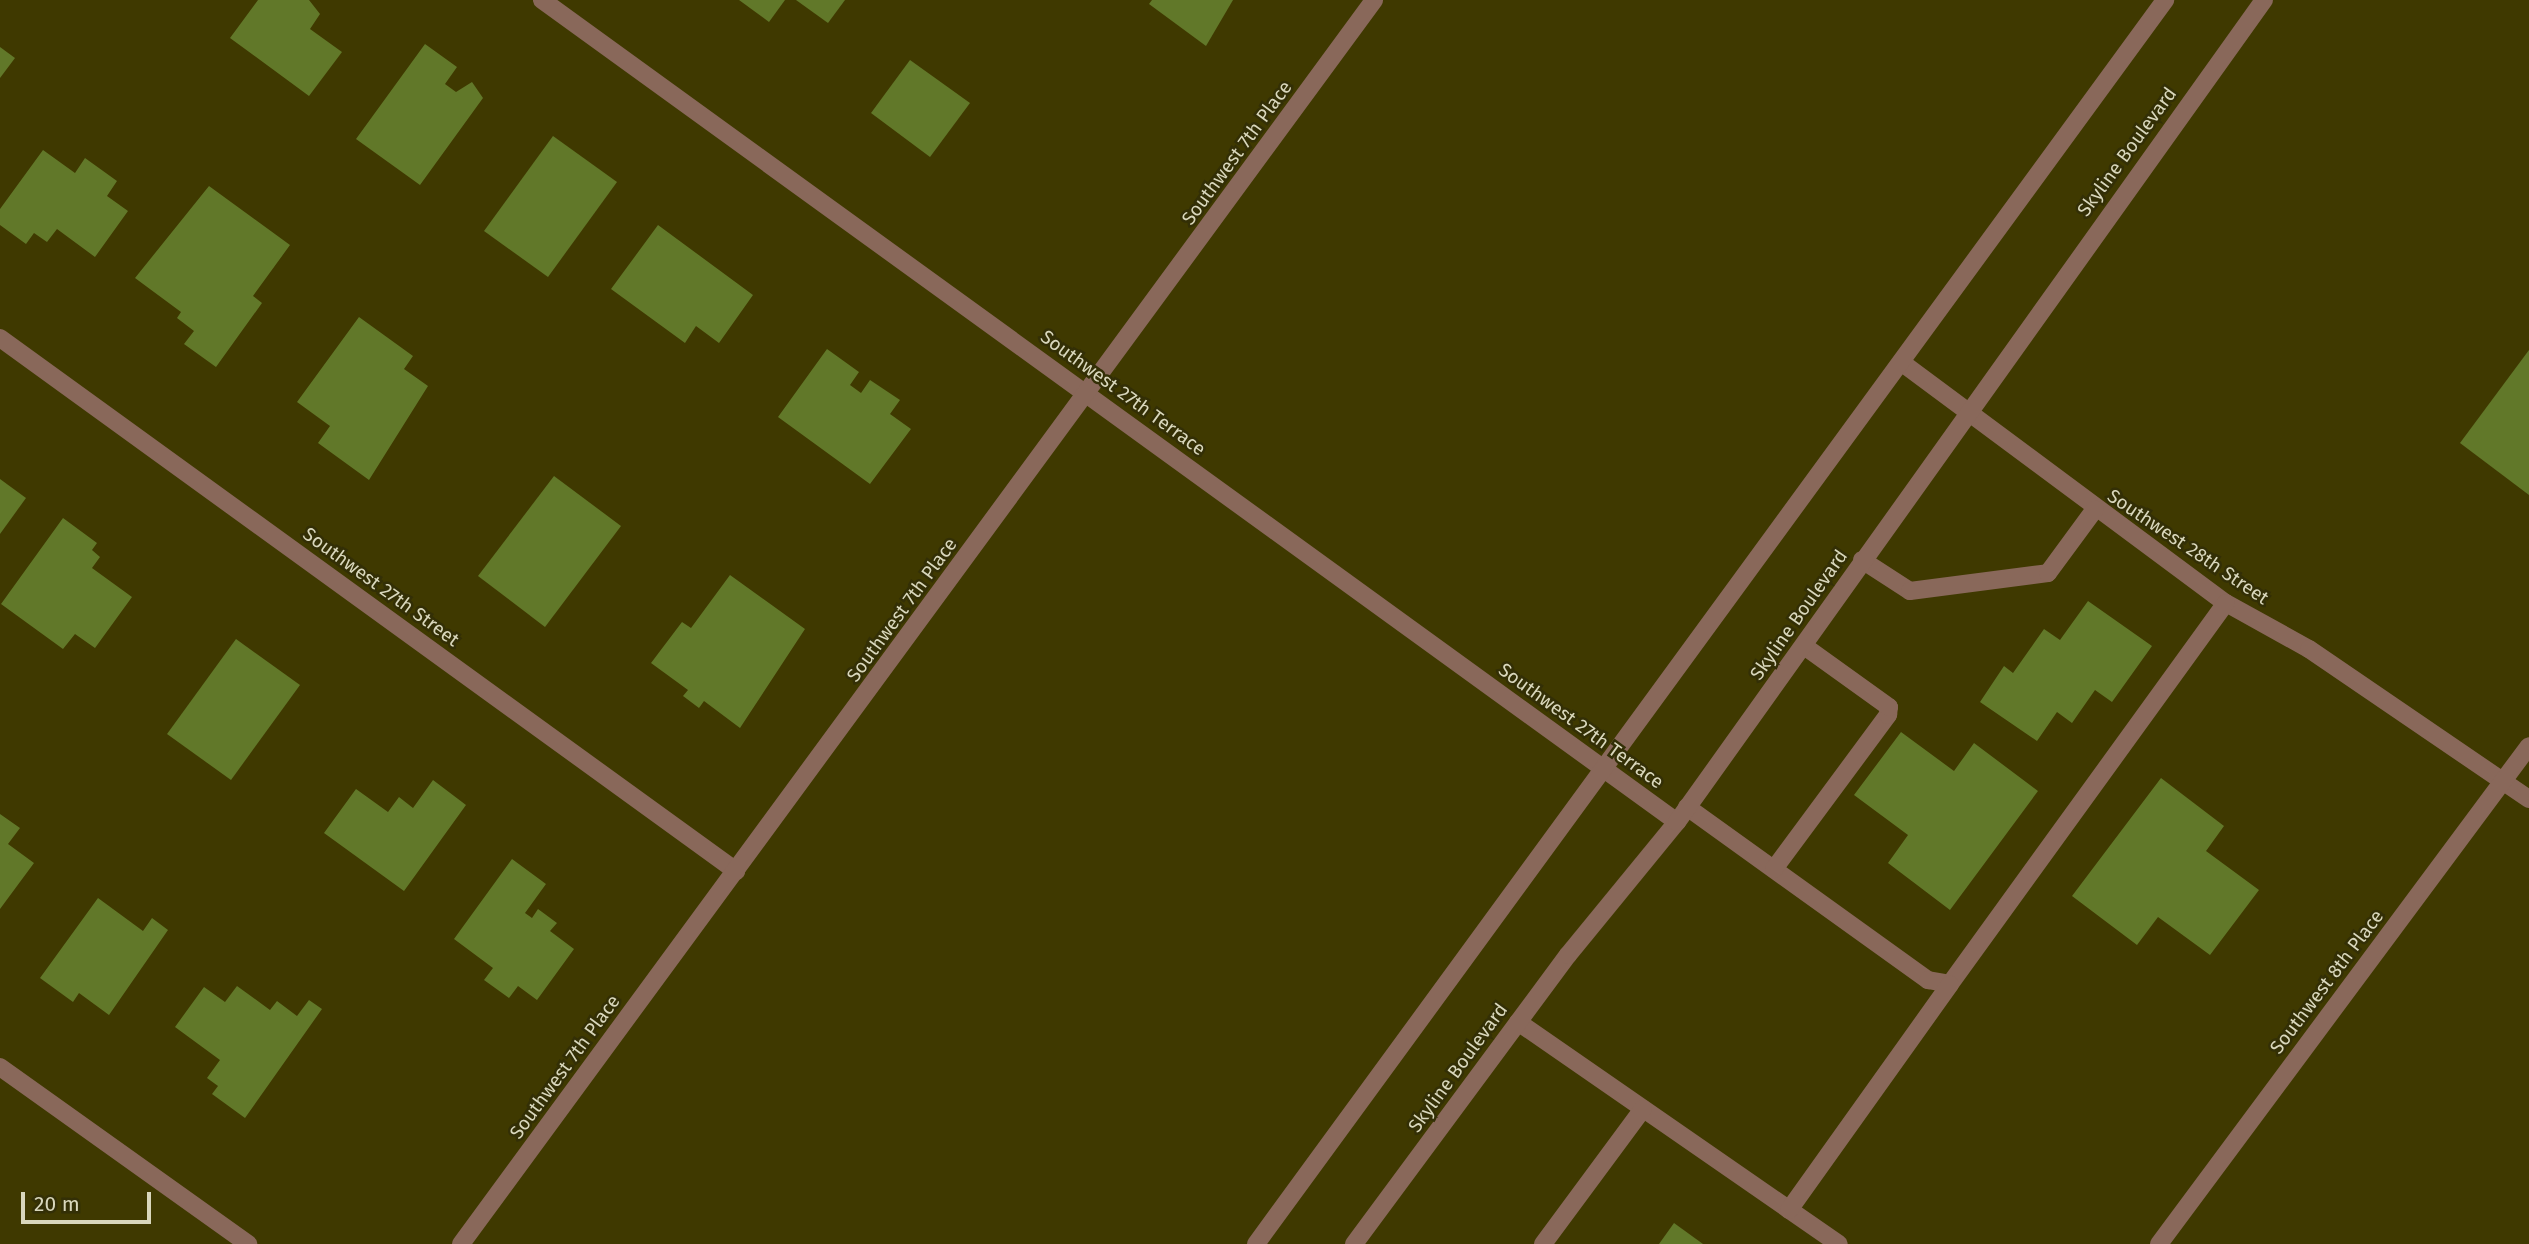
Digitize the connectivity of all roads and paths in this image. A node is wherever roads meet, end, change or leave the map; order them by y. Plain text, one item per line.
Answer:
1 (542, 0) edge
2 (1374, 0) edge
3 (2165, 0) edge
4 (2264, 0) edge
5 (0, 338) edge
6 (1901, 362) junction
7 (1088, 393) junction
8 (1964, 411) junction
9 (2095, 509) junction
10 (1862, 560) junction
11 (2226, 603) junction
12 (1804, 646) junction
13 (2529, 746) edge
14 (1604, 769) junction
15 (2504, 781) junction
16 (2529, 799) edge
17 (1682, 814) junction
18 (736, 871) junction
19 (1781, 874) junction
20 (1950, 984) junction
21 (1518, 1022) junction
22 (0, 1067) edge
23 (1643, 1109) junction
24 (1789, 1210) junction
25 (248, 1244) edge
26 (461, 1244) edge
27 (1256, 1244) edge
28 (1354, 1244) edge
29 (1543, 1244) edge
30 (1839, 1244) edge
31 (2159, 1244) edge

1 - 7 street, Southwest 27th Terrace
2 - 7 street, Southwest 7th Place
3 - 6 street
4 - 8 street, Skyline Boulevard
5 - 18 street, Southwest 27th Street
6 - 8 street, Southwest 28th Street
6 - 14 street
7 - 14 street, Southwest 27th Terrace
7 - 18 street, Southwest 7th Place
8 - 9 street, Southwest 28th Street
8 - 10 street, Skyline Boulevard
9 - 10 street
9 - 11 street, Southwest 28th Street
10 - 12 street, Skyline Boulevard
11 - 15 street, Southwest 28th Street
11 - 20 street
12 - 17 street, Skyline Boulevard
12 - 19 street
13 - 15 street, Southwest 8th Place
14 - 17 street, Southwest 27th Terrace
14 - 27 street
15 - 16 street, Southwest 28th Street
15 - 31 street, Southwest 8th Place
17 - 19 street, Southwest 27th Terrace
17 - 21 street, Skyline Boulevard
18 - 26 street, Southwest 7th Place
19 - 20 street, Southwest 27th Terrace
20 - 24 street
21 - 23 street
21 - 28 street, Skyline Boulevard
22 - 25 street
23 - 24 street
23 - 29 street
24 - 30 street

